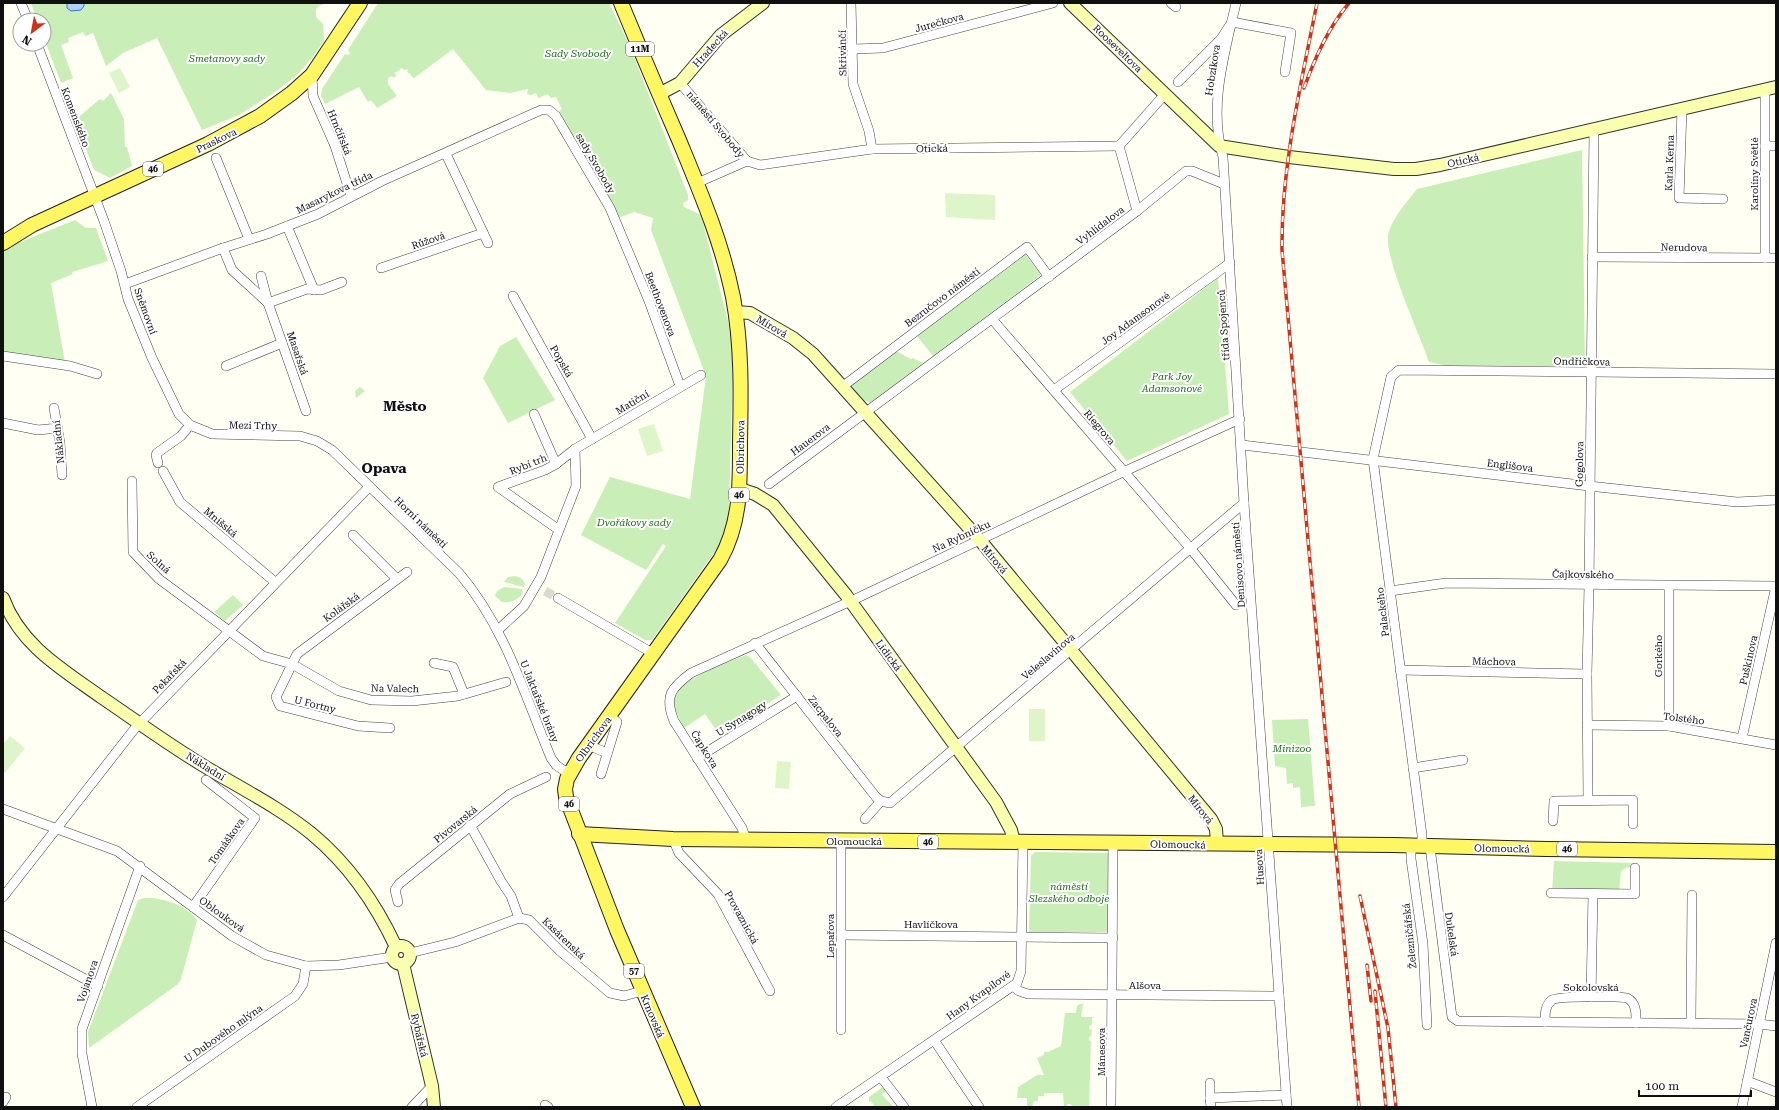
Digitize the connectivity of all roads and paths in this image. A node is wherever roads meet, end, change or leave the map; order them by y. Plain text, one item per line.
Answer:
1 (621, 3) edge
2 (763, 3) edge
3 (851, 3) edge
4 (1052, 3) edge
5 (1070, 3) edge
6 (1236, 3) edge
7 (354, 7) edge
8 (1232, 22) junction
9 (853, 50) junction
10 (40, 52) edge
11 (1285, 72) dead end
12 (312, 75) junction
13 (680, 82) junction
14 (1178, 82) dead end
15 (1771, 88) edge
16 (659, 94) junction
17 (1165, 94) junction
18 (1682, 108) junction
19 (549, 110) joint
20 (1594, 129) junction
21 (1118, 146) junction
22 (1220, 146) junction
23 (1765, 146) junction
24 (1776, 146) edge
25 (872, 149) junction
26 (446, 154) junction
27 (216, 158) dead end
28 (747, 161) junction
29 (1224, 184) junction
30 (699, 188) junction
31 (352, 196) junction
32 (95, 197) junction
33 (1723, 199) dead end
34 (1137, 211) junction
35 (32, 225) junction
36 (287, 226) junction
37 (619, 231) joint
38 (3, 232) edge
39 (483, 233) junction
40 (249, 239) junction
41 (488, 242) dead end
42 (3, 243) edge
43 (223, 248) junction
44 (1592, 257) junction
45 (1765, 258) junction
46 (1776, 258) edge
47 (1230, 263) junction
48 (380, 268) dead end
49 (261, 276) dead end
50 (1049, 276) junction
51 (342, 282) dead end
52 (125, 284) junction
53 (314, 290) junction
54 (513, 296) dead end
55 (268, 303) junction
56 (735, 312) junction
57 (992, 319) junction
58 (282, 343) junction
59 (3, 356) edge
60 (226, 366) dead end
61 (1591, 372) junction
62 (97, 374) dead end
63 (1776, 374) edge
64 (701, 375) dead end
65 (1391, 377) joint
66 (680, 386) junction
67 (842, 386) junction
68 (1054, 390) junction
69 (54, 408) dead end
70 (306, 411) dead end
71 (865, 412) junction
72 (534, 414) dead end
73 (1240, 419) junction
74 (3, 423) edge
75 (190, 425) junction
76 (58, 428) junction
77 (592, 439) junction
78 (317, 440) joint
79 (1242, 445) junction
80 (575, 449) junction
81 (1373, 459) junction
82 (556, 464) junction
83 (1123, 472) junction
84 (62, 475) dead end
85 (132, 481) dead end
86 (769, 484) dead end
87 (369, 486) junction
88 (1589, 486) junction
89 (740, 489) junction
90 (1776, 500) edge
91 (1244, 503) junction
92 (559, 530) junction
93 (353, 535) dead end
94 (979, 540) junction
95 (1191, 549) junction
96 (407, 572) dead end
97 (397, 580) junction
98 (275, 582) junction
99 (537, 585) junction
100 (1589, 586) junction
101 (1669, 586) junction
102 (1776, 586) edge
103 (545, 591) tunnel mouth
104 (1390, 591) junction
105 (3, 598) edge
106 (558, 598) tunnel mouth
107 (851, 601) junction
108 (1236, 605) dead end
109 (1253, 625) joint
110 (229, 630) junction
111 (498, 630) junction
112 (755, 643) junction
113 (1072, 651) junction
114 (654, 654) junction
115 (434, 663) dead end
116 (292, 664) junction
117 (1400, 670) junction
118 (691, 673) joint
119 (1587, 674) junction
120 (506, 682) dead end
121 (464, 694) junction
122 (797, 696) junction
123 (610, 716) junction
124 (139, 723) junction
125 (1587, 726) junction
126 (1668, 726) junction
127 (390, 728) dead end
128 (1742, 738) junction
129 (588, 745) junction
130 (1776, 745) edge
131 (957, 748) junction
132 (607, 753) junction
133 (697, 758) junction
134 (1463, 760) dead end
135 (1413, 768) junction
136 (568, 774) junction
137 (601, 774) dead end
138 (546, 777) dead end
139 (206, 780) dead end
140 (1588, 800) junction
141 (881, 801) junction
142 (3, 809) edge
143 (865, 819) dead end
144 (1553, 821) dead end
145 (1633, 824) dead end
146 (470, 825) junction
147 (56, 829) junction
148 (579, 834) junction
149 (673, 840) junction
150 (746, 840) junction
151 (841, 841) junction
152 (1019, 842) junction
153 (1113, 843) junction
154 (1217, 844) junction
155 (1269, 845) junction
156 (1421, 846) junction
157 (1776, 852) edge
158 (140, 866) junction
159 (1635, 868) dead end
160 (1551, 893) dead end
161 (1592, 894) junction
162 (1692, 895) dead end
163 (3, 897) edge
164 (398, 902) dead end
165 (193, 907) junction
166 (519, 918) junction
167 (3, 935) edge
168 (841, 935) junction
169 (1022, 936) junction
170 (1113, 938) junction
171 (1776, 943) edge
172 (394, 952) junction
173 (406, 959) junction
174 (306, 966) junction
175 (98, 986) junction
176 (1013, 986) junction
177 (642, 990) junction
178 (770, 991) dead end
179 (1112, 996) junction
180 (1279, 996) junction
181 (1591, 997) junction
182 (1545, 1022) junction
183 (1636, 1023) junction
184 (1691, 1023) junction
185 (1759, 1024) junction
186 (1427, 1025) dead end
187 (1776, 1026) edge
188 (841, 1030) dead end
189 (934, 1040) junction
190 (881, 1076) junction
191 (1747, 1081) junction
192 (1210, 1083) dead end
193 (432, 1086) junction
194 (1776, 1092) edge
195 (1286, 1095) junction
196 (1210, 1102) edge
197 (92, 1107) edge
198 (137, 1107) edge
199 (412, 1107) edge
200 (434, 1107) edge
201 (693, 1107) edge
202 (837, 1107) edge
203 (904, 1107) edge
204 (979, 1107) edge
205 (1111, 1107) edge
206 (1286, 1107) edge
207 (1742, 1107) edge

1 - 16 main road, 11M
2 - 13 street, Hradecká
3 - 9 street, Skřivánčí
4 - 9 street, Jurečkova
5 - 17 street, Rooseveltova
6 - 8 street, Hobzíkova
7 - 12 main road, Praskova / 46
8 - 11 street
8 - 14 street, Hobzíkova
8 - 22 street, Hobzíkova
9 - 25 street, Skřivánčí
10 - 32 street, Komenského
12 - 31 street, Hrnčířská
12 - 32 main road, Praskova / 46
13 - 16 street, Hradecká
13 - 28 street, náměstí Svobody
15 - 18 street, Otická
15 - 23 street, Karolíny Světlé
16 - 30 main road, 11M
17 - 21 street
17 - 22 street
18 - 20 street, Otická
18 - 33 street, Karla Kerna
19 - 26 street, Masarykova třída
19 - 37 street, sady Svobody
20 - 22 street, Otická
20 - 44 street, Gogolova
21 - 25 street, Otická
21 - 34 street
22 - 29 street, třída Spojenců
23 - 24 street
23 - 45 street, Karolíny Světlé
25 - 28 street, Otická
26 - 31 street, Masarykova třída
26 - 39 street
27 - 40 street
28 - 30 street, náměstí Svobody
29 - 34 street, Vyhlídalova
29 - 47 street, třída Spojenců
30 - 56 main road, Olbrichova / 46
31 - 36 street, Masarykova třída
32 - 35 main road, Praskova / 46
32 - 52 street, Sněmovní
34 - 50 street, Vyhlídalova
35 - 38 main road, Praskova / 46
35 - 42 main road, Praskova / 46
36 - 40 street, Masarykova třída
36 - 53 street
37 - 66 street, Beethovenova
39 - 41 street
39 - 48 street, Růžová
40 - 43 street, Masarykova třída
43 - 52 street, Masarykova třída
43 - 55 street, Masařská
44 - 45 street, Nerudova
44 - 61 street, Gogolova
45 - 46 street, Nerudova
47 - 68 street, Joy Adamsonové
47 - 73 street, třída Spojenců
49 - 55 street, Masařská
50 - 57 street, Vyhlídalova
50 - 67 street, Bezručovo náměstí
51 - 53 street
52 - 75 street, Sněmovní
53 - 55 street
54 - 77 street, Popská
55 - 58 street, Masařská
56 - 67 street, Mírová
56 - 89 main road, Olbrichova / 46
57 - 68 street, Riegrova
57 - 71 street
58 - 60 street
58 - 70 street, Masařská
59 - 62 street
61 - 63 street, Ondříčkova
61 - 65 street, Ondříčkova
61 - 88 street, Gogolova
64 - 66 street, Matiční
65 - 81 street, Palackého
66 - 77 street, Matiční
67 - 71 street, Mírová
68 - 83 street, Riegrova
69 - 76 street, Nákladní
71 - 86 street, Hauerova
71 - 94 street, Mírová
72 - 82 street
73 - 79 street, třída Spojenců
73 - 83 street, Na Rybníčku
74 - 76 street
75 - 78 street, Mezi Trhy
75 - 98 street, Mnišská
76 - 84 street, Nákladní
77 - 80 street, Matiční
78 - 87 street, Horní náměstí
79 - 81 street, Englišova
79 - 91 street, třída Spojenců
80 - 82 street, Rybí trh
80 - 92 street
81 - 88 street, Englišova
81 - 104 street, Palackého
82 - 92 street, Rybí trh
83 - 94 street, Na Rybníčku
83 - 95 street, Riegrova
85 - 110 street, Solná
87 - 98 street, Pekařská
87 - 111 street, Horní náměstí
88 - 90 street, Englišova
88 - 100 street, Gogolova
89 - 107 street, Lidická
89 - 114 main road, Olbrichova / 46
91 - 95 street, Veleslavínova
91 - 109 street, Denisovo náměstí
92 - 99 street
93 - 97 street
94 - 107 street, Na Rybníčku
94 - 113 street, Mírová
95 - 108 street, Riegrova
95 - 113 street, Veleslavínova
96 - 97 street, Kolářská
97 - 116 street, Kolářská
98 - 110 street, Pekařská
99 - 103 street
99 - 111 street
100 - 101 street, Čajkovského
100 - 104 street, Čajkovského
100 - 119 street, Gogolova
101 - 102 street, Čajkovského
101 - 126 street, Gorkého
102 - 128 street, Puškinova
104 - 117 street, Palackého
105 - 124 street, Nákladní
106 - 114 street
107 - 112 street, Na Rybníčku
107 - 131 street, Lidická
109 - 155 street, Husova
110 - 116 street, Na Valech
110 - 124 street, Pekařská
111 - 136 street, U Jaktařské brány
112 - 118 street, Na Rybníčku
112 - 122 street, Zacpalova
113 - 131 street, Veleslavínova
113 - 154 street, Mírová
114 - 123 main road, Olbrichova / 46
115 - 121 street
116 - 121 street, Na Valech
116 - 127 street, U Fortny
117 - 119 street, Máchova
117 - 135 street, Palackého
118 - 133 street, Čapkova
119 - 125 street, Gogolova
120 - 121 street, Na Valech
122 - 133 street, U Synagogy
122 - 141 street, Zacpalova
123 - 129 main road, Olbrichova / 46
123 - 132 street
124 - 147 street, Pekařská
124 - 172 street, Nákladní
125 - 126 street, Tolstého
125 - 140 street, Gogolova
126 - 128 street, Tolstého
128 - 130 street, Tolstého
129 - 132 street
129 - 136 main road, Olbrichova / 46
131 - 141 street, Veleslavínova
131 - 152 street, Lidická
132 - 137 street
133 - 150 street, Čapkova
134 - 135 street
135 - 156 street, Palackého
136 - 148 main road, 46
138 - 146 street, Pivovarská
139 - 165 street, Tomáškova
140 - 144 street
140 - 145 street
141 - 143 street
142 - 147 street, Oblouková
146 - 164 street, Pivovarská
146 - 166 street
147 - 158 street, Oblouková
147 - 163 street, Pekařská
148 - 149 main road, Olomoucká / 46
148 - 177 main road, Krnovská / 57
149 - 150 main road, Olomoucká / 46
149 - 178 street, Provaznická
150 - 151 main road, Olomoucká / 46
151 - 152 main road, Olomoucká / 46
151 - 168 street, Lepařova
152 - 153 main road, Olomoucká / 46
152 - 169 street, Hany Kvapilové
153 - 154 main road, Olomoucká / 46
153 - 170 street
154 - 155 main road, Olomoucká / 46
155 - 156 main road, Olomoucká / 46
155 - 180 street, Husova
156 - 157 main road, Olomoucká / 46
156 - 182 street, Dukelská
156 - 186 street, Železničářská
158 - 165 street, Oblouková
158 - 175 street, Vojanova
159 - 161 street
160 - 161 street
161 - 181 street
162 - 184 street
165 - 174 street, Oblouková
166 - 173 street
166 - 177 street, Kasárenská
167 - 175 street
168 - 169 street, Havlíčkova
168 - 188 street, Lepařova
169 - 170 street, Havlíčkova
169 - 176 street, Hany Kvapilové
170 - 179 street
171 - 185 street, Vančurova
172 - 173 street
172 - 173 street
172 - 174 street, Oblouková
173 - 193 street, Rybářská
174 - 198 street, U Dubového mlýna
175 - 197 street, Vojanova
176 - 179 street, Alšova
176 - 189 street, Hany Kvapilové
177 - 201 main road, Krnovská / 57
179 - 180 street, Alšova
179 - 205 street, Mánesova
180 - 195 street, Husova
181 - 182 street, Sokolovská
181 - 183 street, Sokolovská
182 - 183 street
183 - 184 street
184 - 185 street
185 - 187 street
185 - 191 street, Vančurova
189 - 190 street, Hany Kvapilové
189 - 204 street
190 - 202 street, Hany Kvapilové
190 - 203 street
191 - 194 street
191 - 207 street, Vančurova
192 - 196 street
193 - 199 street
193 - 200 street, Rybářská
195 - 196 street
195 - 206 street, Husova

